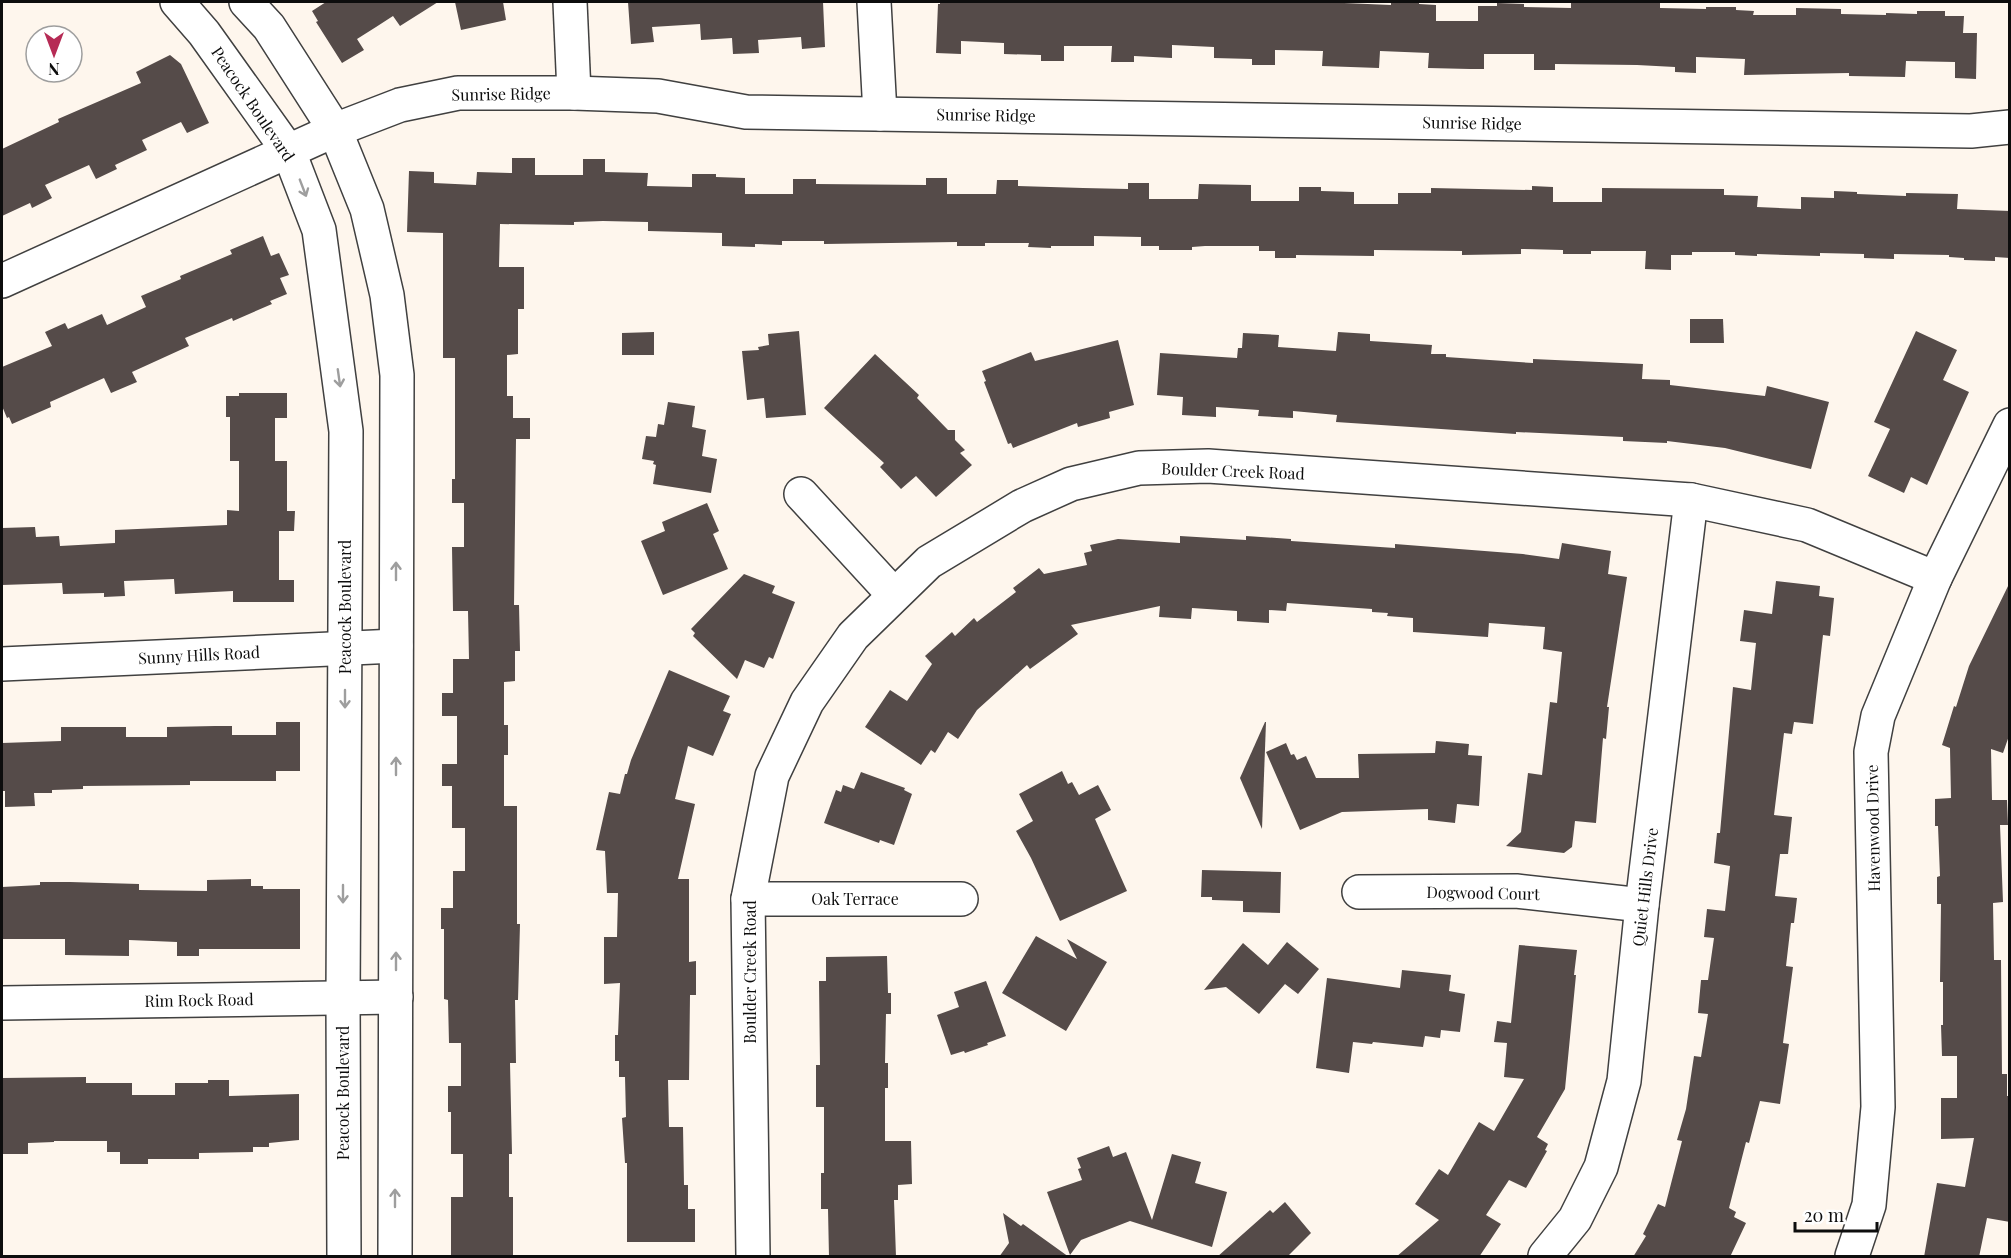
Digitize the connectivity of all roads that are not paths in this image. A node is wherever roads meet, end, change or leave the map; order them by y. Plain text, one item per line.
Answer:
1 (177, 2) edge
2 (246, 2) edge
3 (570, 2) edge
4 (874, 2) edge
5 (574, 93) junction
6 (880, 114) junction
7 (2010, 127) edge
8 (335, 130) junction
9 (289, 152) junction
10 (2, 281) edge
11 (2010, 425) edge
12 (801, 494) dead end
13 (1691, 500) junction
14 (1935, 578) junction
15 (894, 595) junction
16 (396, 646) junction
17 (345, 648) junction
18 (2, 664) edge
19 (1359, 892) dead end
20 (748, 899) junction
21 (961, 899) dead end
22 (1642, 905) junction
23 (396, 997) junction
24 (343, 998) junction
25 (2, 1003) edge
26 (344, 1257) edge
27 (395, 1257) edge
28 (753, 1257) edge
29 (1545, 1257) edge
30 (1852, 1257) edge

1 - 9 street, Peacock Boulevard
2 - 8 street
3 - 5 street
4 - 6 street
5 - 6 street, Sunrise Ridge
5 - 8 street, Sunrise Ridge
6 - 7 street, Sunrise Ridge
8 - 9 street, Sunrise Ridge
16 -> 8 street
9 - 10 street, Sunrise Ridge
9 -> 17 street, Peacock Boulevard
11 - 14 street, Havenwood Drive
12 - 15 street
13 - 14 street, Boulder Creek Road
13 - 15 street, Boulder Creek Road
13 - 22 street, Quiet Hills Drive
14 - 30 street, Havenwood Drive
15 - 20 street, Boulder Creek Road
16 - 17 street, Sunny Hills Road
23 -> 16 street
17 - 18 street, Sunny Hills Road
17 -> 24 street, Peacock Boulevard
19 - 22 street, Dogwood Court
20 - 21 street, Oak Terrace
20 - 28 street, Boulder Creek Road
22 - 29 street, Quiet Hills Drive
23 - 24 street, Rim Rock Road
27 -> 23 street
24 - 25 street, Rim Rock Road
24 - 26 street, Peacock Boulevard

